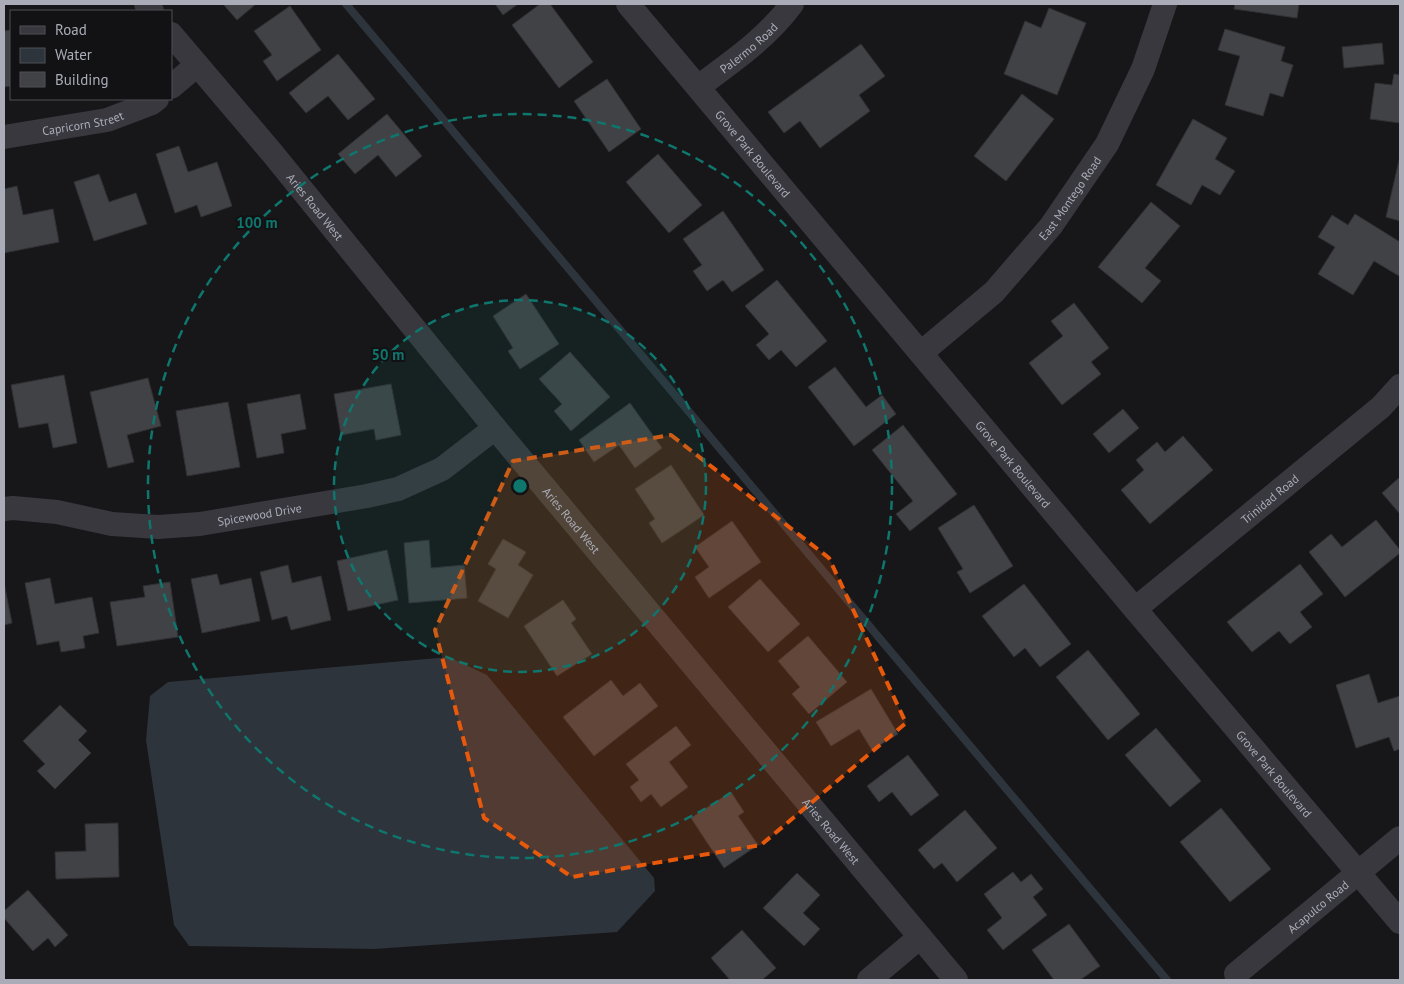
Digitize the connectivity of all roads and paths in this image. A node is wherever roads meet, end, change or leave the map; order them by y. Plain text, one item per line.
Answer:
1 (628, 4) edge
2 (792, 4) edge
3 (1165, 4) edge
4 (172, 35) edge
5 (197, 65) junction
6 (172, 86) edge
7 (698, 87) junction
8 (156, 100) edge
9 (4, 137) edge
10 (921, 353) junction
11 (1400, 386) edge
12 (495, 428) junction
13 (4, 509) edge
14 (1136, 609) junction
15 (1400, 838) edge
16 (1359, 873) junction
17 (1400, 922) edge
18 (920, 937) junction
19 (1236, 974) dead end
20 (869, 980) edge
21 (956, 980) edge

1 - 7 street, Grove Park Boulevard
2 - 7 street, Palermo Road
3 - 10 street, East Montego Road
4 - 5 street, Aries Road West
5 - 6 street
5 - 12 street, Aries Road West
7 - 10 street, Grove Park Boulevard
8 - 9 street, Capricorn Street
10 - 14 street, Grove Park Boulevard
11 - 14 street, Trinidad Road
12 - 13 street, Spicewood Drive
12 - 18 street, Aries Road West
14 - 16 street, Grove Park Boulevard
15 - 16 street, Acapulco Road
16 - 17 street, Grove Park Boulevard
16 - 19 street, Acapulco Road
18 - 20 street
18 - 21 street, Aries Road West

